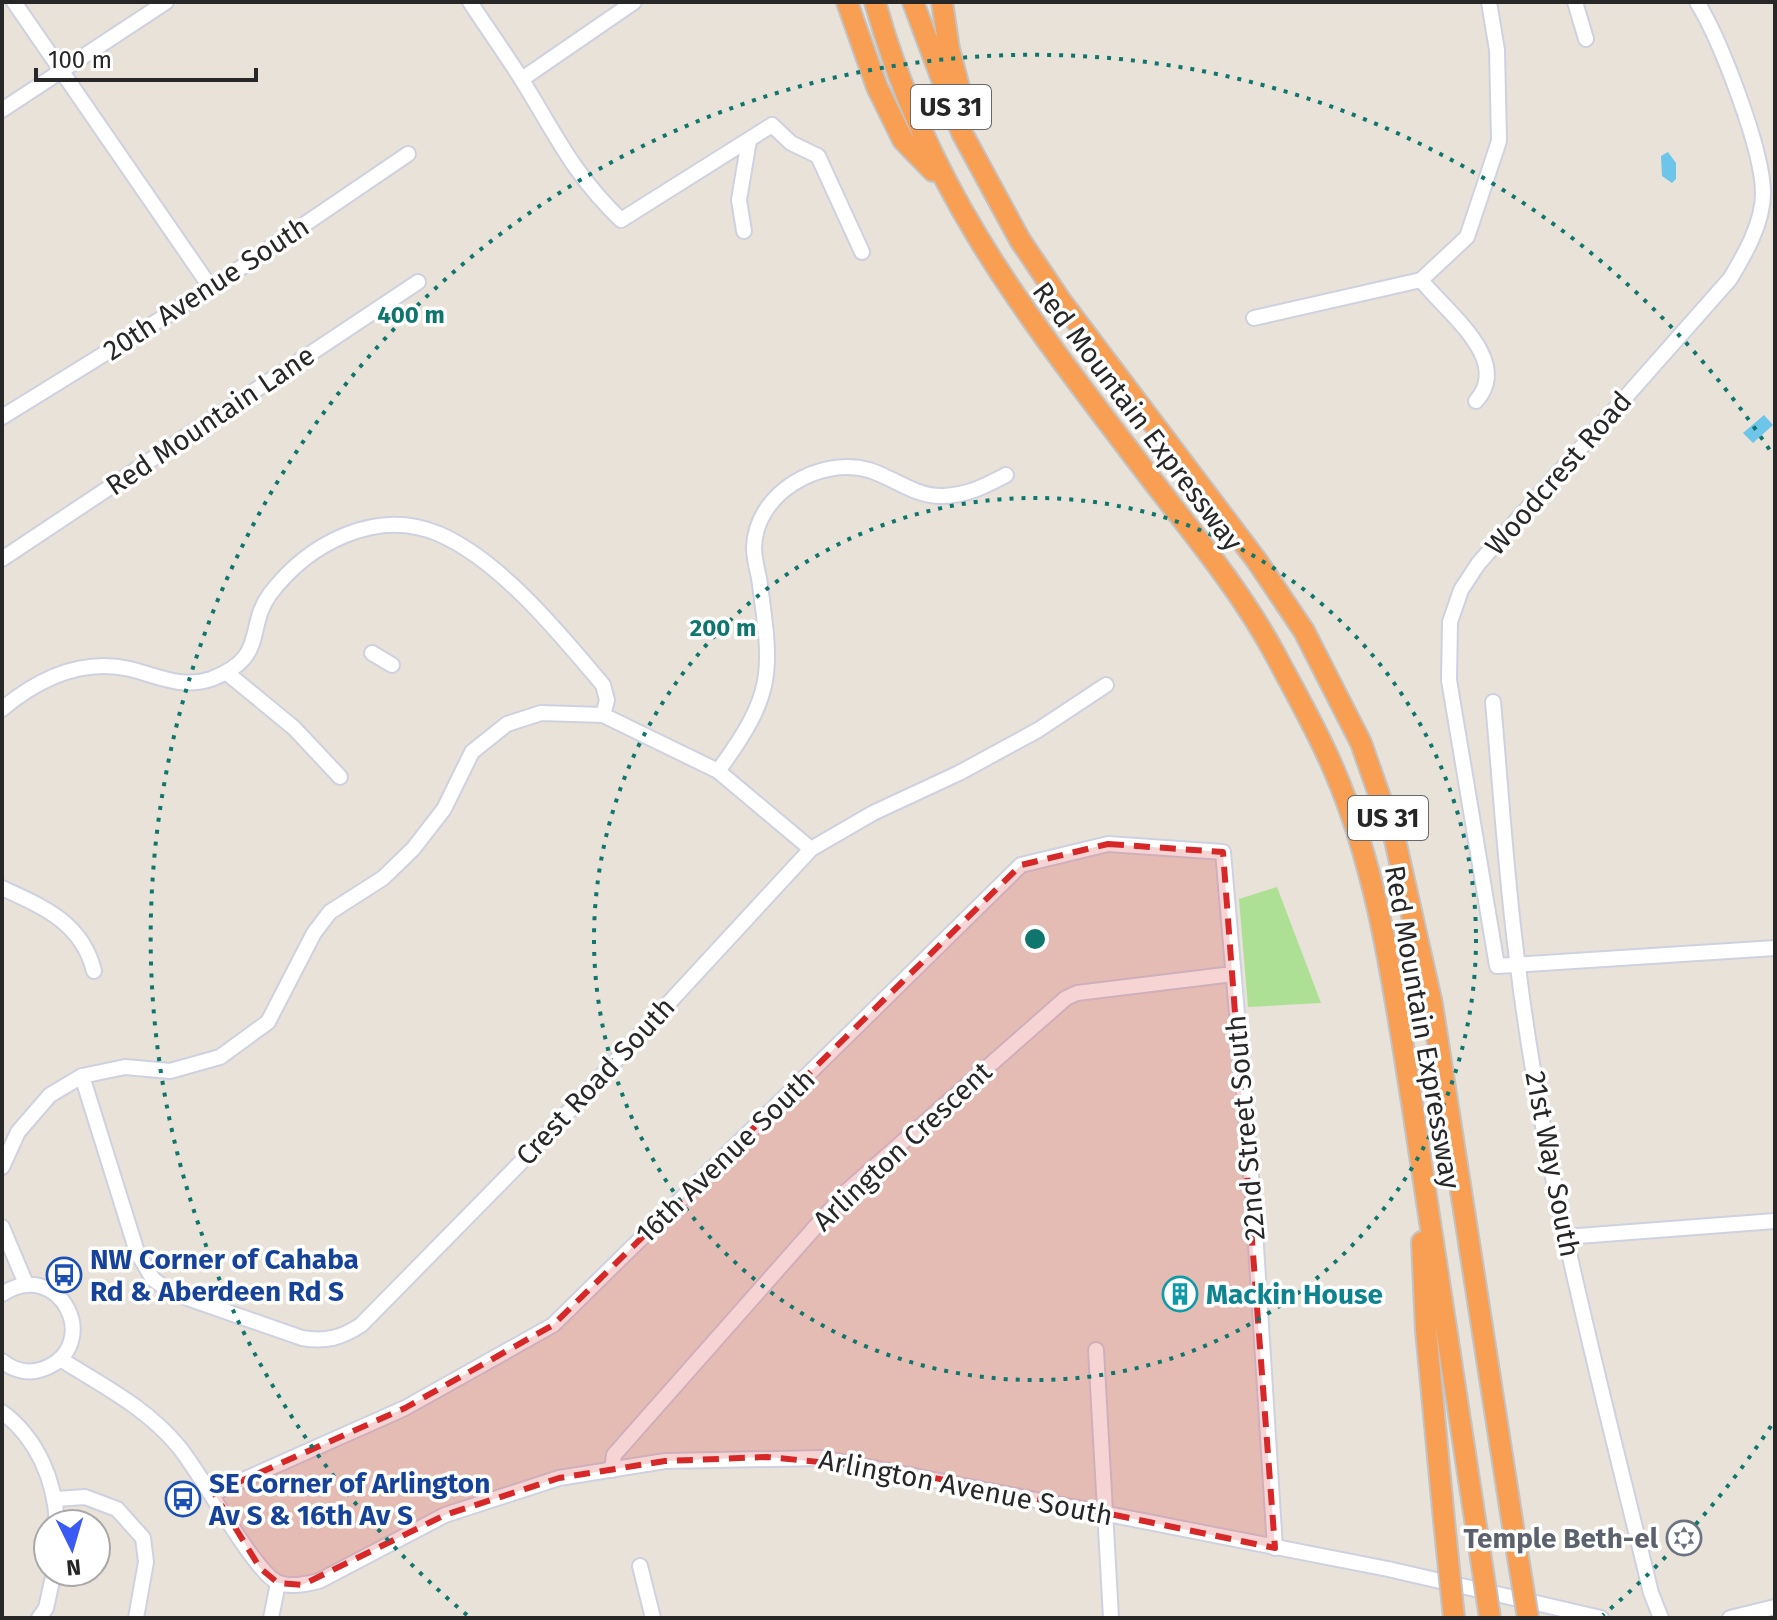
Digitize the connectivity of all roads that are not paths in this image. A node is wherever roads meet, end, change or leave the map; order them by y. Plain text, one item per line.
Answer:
1 (14, 2) edge
2 (166, 2) edge
3 (470, 2) edge
4 (634, 2) edge
5 (847, 2) edge
6 (875, 2) edge
7 (913, 2) edge
8 (942, 2) edge
9 (1489, 2) edge
10 (1575, 2) edge
11 (1697, 2) edge
12 (1586, 39) dead end
13 (63, 69) junction
14 (522, 79) junction
15 (2, 110) edge
16 (749, 140) junction
17 (408, 154) dead end
18 (946, 185) junction
19 (1001, 208) junction
20 (744, 231) dead end
21 (862, 252) dead end
22 (1421, 280) junction
23 (418, 282) dead end
24 (211, 288) junction
25 (1254, 318) dead end
26 (1476, 401) dead end
27 (2, 417) edge
28 (1006, 475) dead end
29 (2, 559) edge
30 (372, 653) dead end
31 (392, 665) dead end
32 (227, 673) junction
33 (1106, 685) dead end
34 (1493, 702) dead end
35 (2, 709) edge
36 (603, 715) junction
37 (718, 771) junction
38 (340, 777) dead end
39 (811, 849) junction
40 (1223, 852) joint
41 (2, 888) edge
42 (1775, 948) edge
43 (1518, 967) junction
44 (94, 971) dead end
45 (1233, 974) junction
46 (82, 1076) junction
47 (1418, 1142) junction
48 (2, 1167) edge
49 (1775, 1221) edge
50 (2, 1227) edge
51 (1565, 1237) junction
52 (26, 1284) junction
53 (2, 1294) edge
54 (1096, 1350) dead end
55 (60, 1359) junction
56 (2, 1361) edge
57 (3, 1412) edge
58 (612, 1470) junction
59 (214, 1493) junction
60 (56, 1499) junction
61 (56, 1508) edge
62 (1105, 1513) junction
63 (1275, 1548) junction
64 (640, 1566) dead end
65 (278, 1583) junction
66 (50, 1588) edge
67 (1775, 1607) edge
68 (39, 1618) edge
69 (136, 1618) edge
70 (271, 1618) edge
71 (653, 1618) edge
72 (1111, 1618) edge
73 (1454, 1618) edge
74 (1490, 1618) edge
75 (1528, 1618) edge
76 (1601, 1618) edge
77 (1661, 1618) edge
78 (1731, 1618) edge

1 - 13 street
2 - 13 street
3 - 14 street
4 - 14 street
5 - 18 highway
6 - 18 highway, Red Mountain Expressway / US 31
7 - 19 highway, Red Mountain Expressway / US 31
8 - 19 highway
9 - 22 street
10 - 12 street
11 - 43 street, Woodcrest Road
13 - 15 street
13 - 24 street
14 - 16 street
16 - 20 street
16 - 21 street
17 - 24 street, 20th Avenue South
18 - 47 highway, Red Mountain Expressway / US 31
19 - 75 highway, Red Mountain Expressway / US 31, bridge
22 - 25 street
22 - 26 street
23 - 29 street, Red Mountain Lane
24 - 27 street, 20th Avenue South
28 - 37 street
30 - 31 street
32 - 35 street
32 - 36 street
32 - 38 street
33 - 39 street, Crest Road South
34 - 43 street, 21st Way South
36 - 37 street
36 - 46 street
37 - 39 street
39 - 46 street, Crest Road South
40 - 45 street, 22nd Street South
40 - 59 street, 16th Avenue South
41 - 44 street
42 - 43 street
43 - 51 street, 21st Way South
45 - 58 street, Arlington Crescent
45 - 63 street, 22nd Street South
46 - 48 street
47 - 73 highway, bridge
47 - 74 highway, Red Mountain Expressway / US 31, bridge
49 - 51 street
50 - 52 street
51 - 77 street, 21st Way South
52 - 53 street
52 - 55 street
54 - 62 street
55 - 56 street
55 - 59 street
57 - 60 street
58 - 62 street, Arlington Avenue South
58 - 65 street, Arlington Avenue South
59 - 65 street
60 - 61 street
60 - 69 street
62 - 63 street, Arlington Avenue South
62 - 72 street
63 - 76 street, Arlington Avenue South
64 - 71 street
65 - 70 street
66 - 68 street
67 - 78 street

